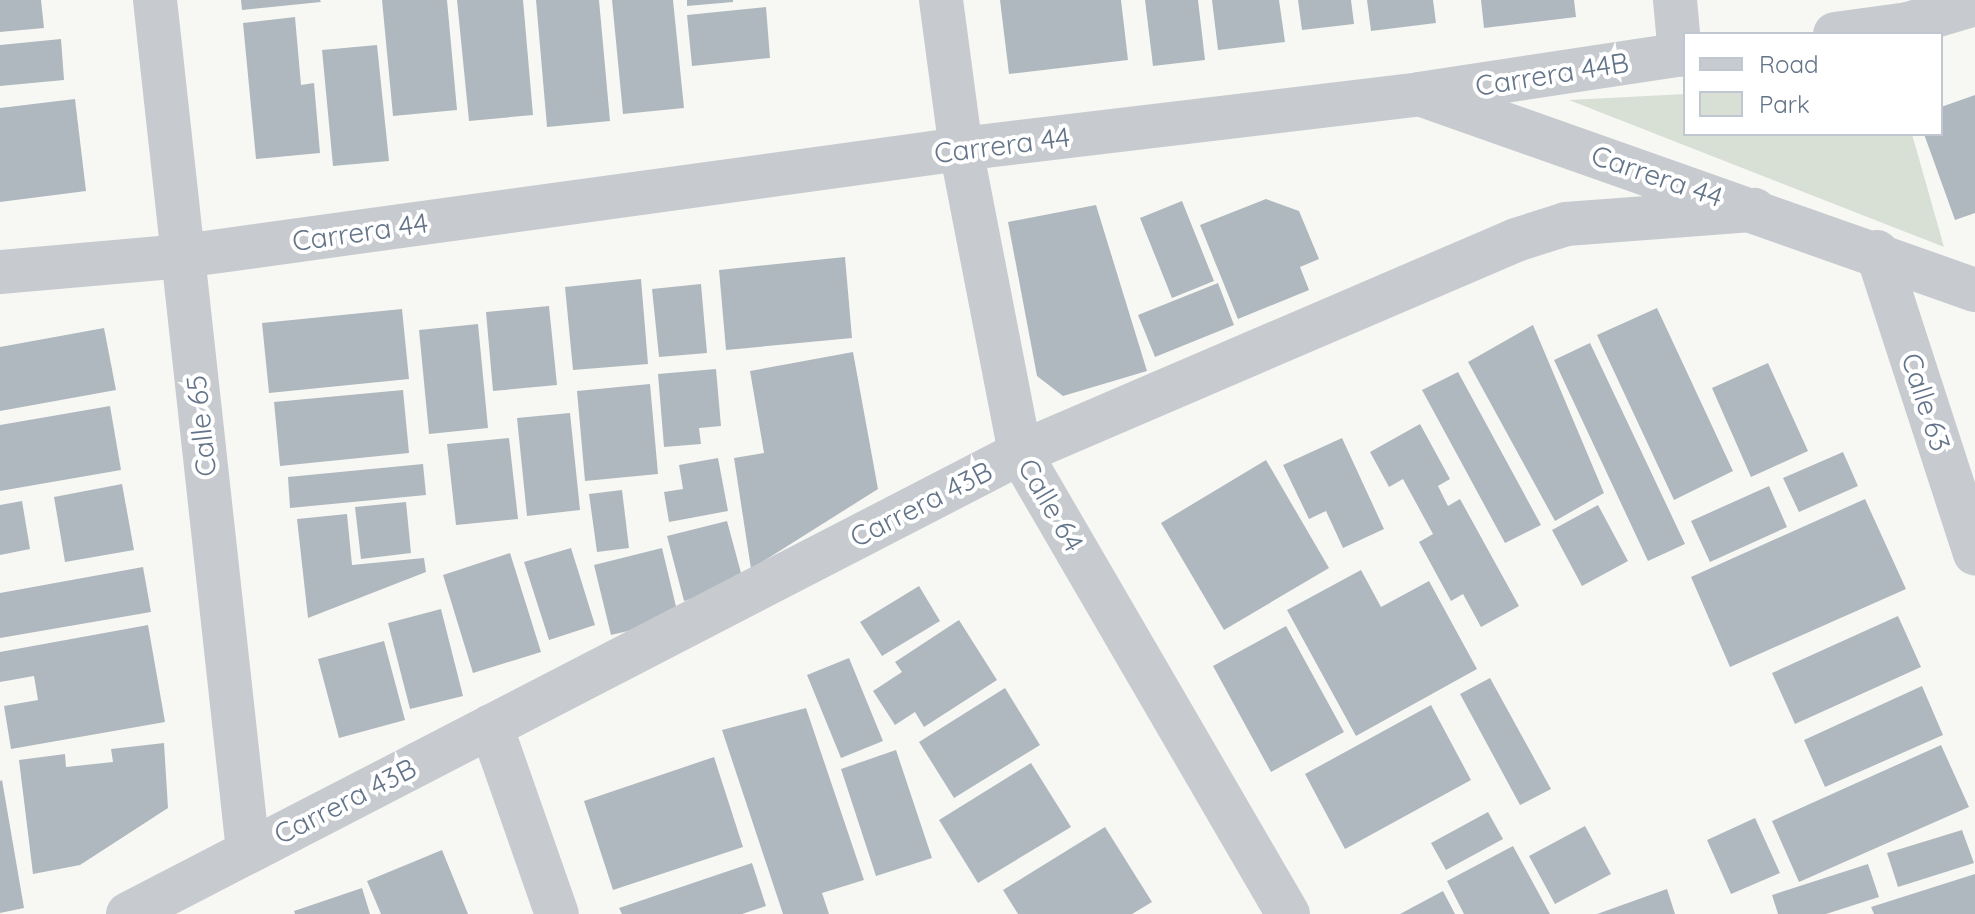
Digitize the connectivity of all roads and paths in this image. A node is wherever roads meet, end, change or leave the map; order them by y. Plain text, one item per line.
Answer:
1 (155, 0) edge
2 (941, 0) edge
3 (1675, 0) edge
4 (1975, 4) edge
5 (1850, 32) edge
6 (1683, 54) edge
7 (1419, 94) junction
8 (961, 149) junction
9 (1754, 210) junction
10 (1877, 252) junction
11 (183, 256) junction
12 (0, 272) edge
13 (1975, 290) edge
14 (1020, 453) junction
15 (1975, 553) edge
16 (491, 726) junction
17 (248, 851) junction
18 (128, 914) edge
19 (557, 914) edge
20 (1288, 914) edge

1 - 11 street, Calle 65
2 - 8 street, Calle 64
3 - 6 street
4 - 5 street
6 - 7 street, Carrera 44B
7 - 8 street, Carrera 44
7 - 9 street, Carrera 44
8 - 11 street, Carrera 44
8 - 14 street, Calle 64
9 - 10 street, Carrera 44
9 - 14 street, Carrera 43B
10 - 13 street, Carrera 44
10 - 15 street, Calle 63
11 - 12 street, Carrera 44
11 - 17 street, Calle 65
14 - 16 street, Carrera 43B
14 - 20 street, Calle 64
16 - 17 street, Carrera 43B
16 - 19 street
17 - 18 street, Carrera 43B

